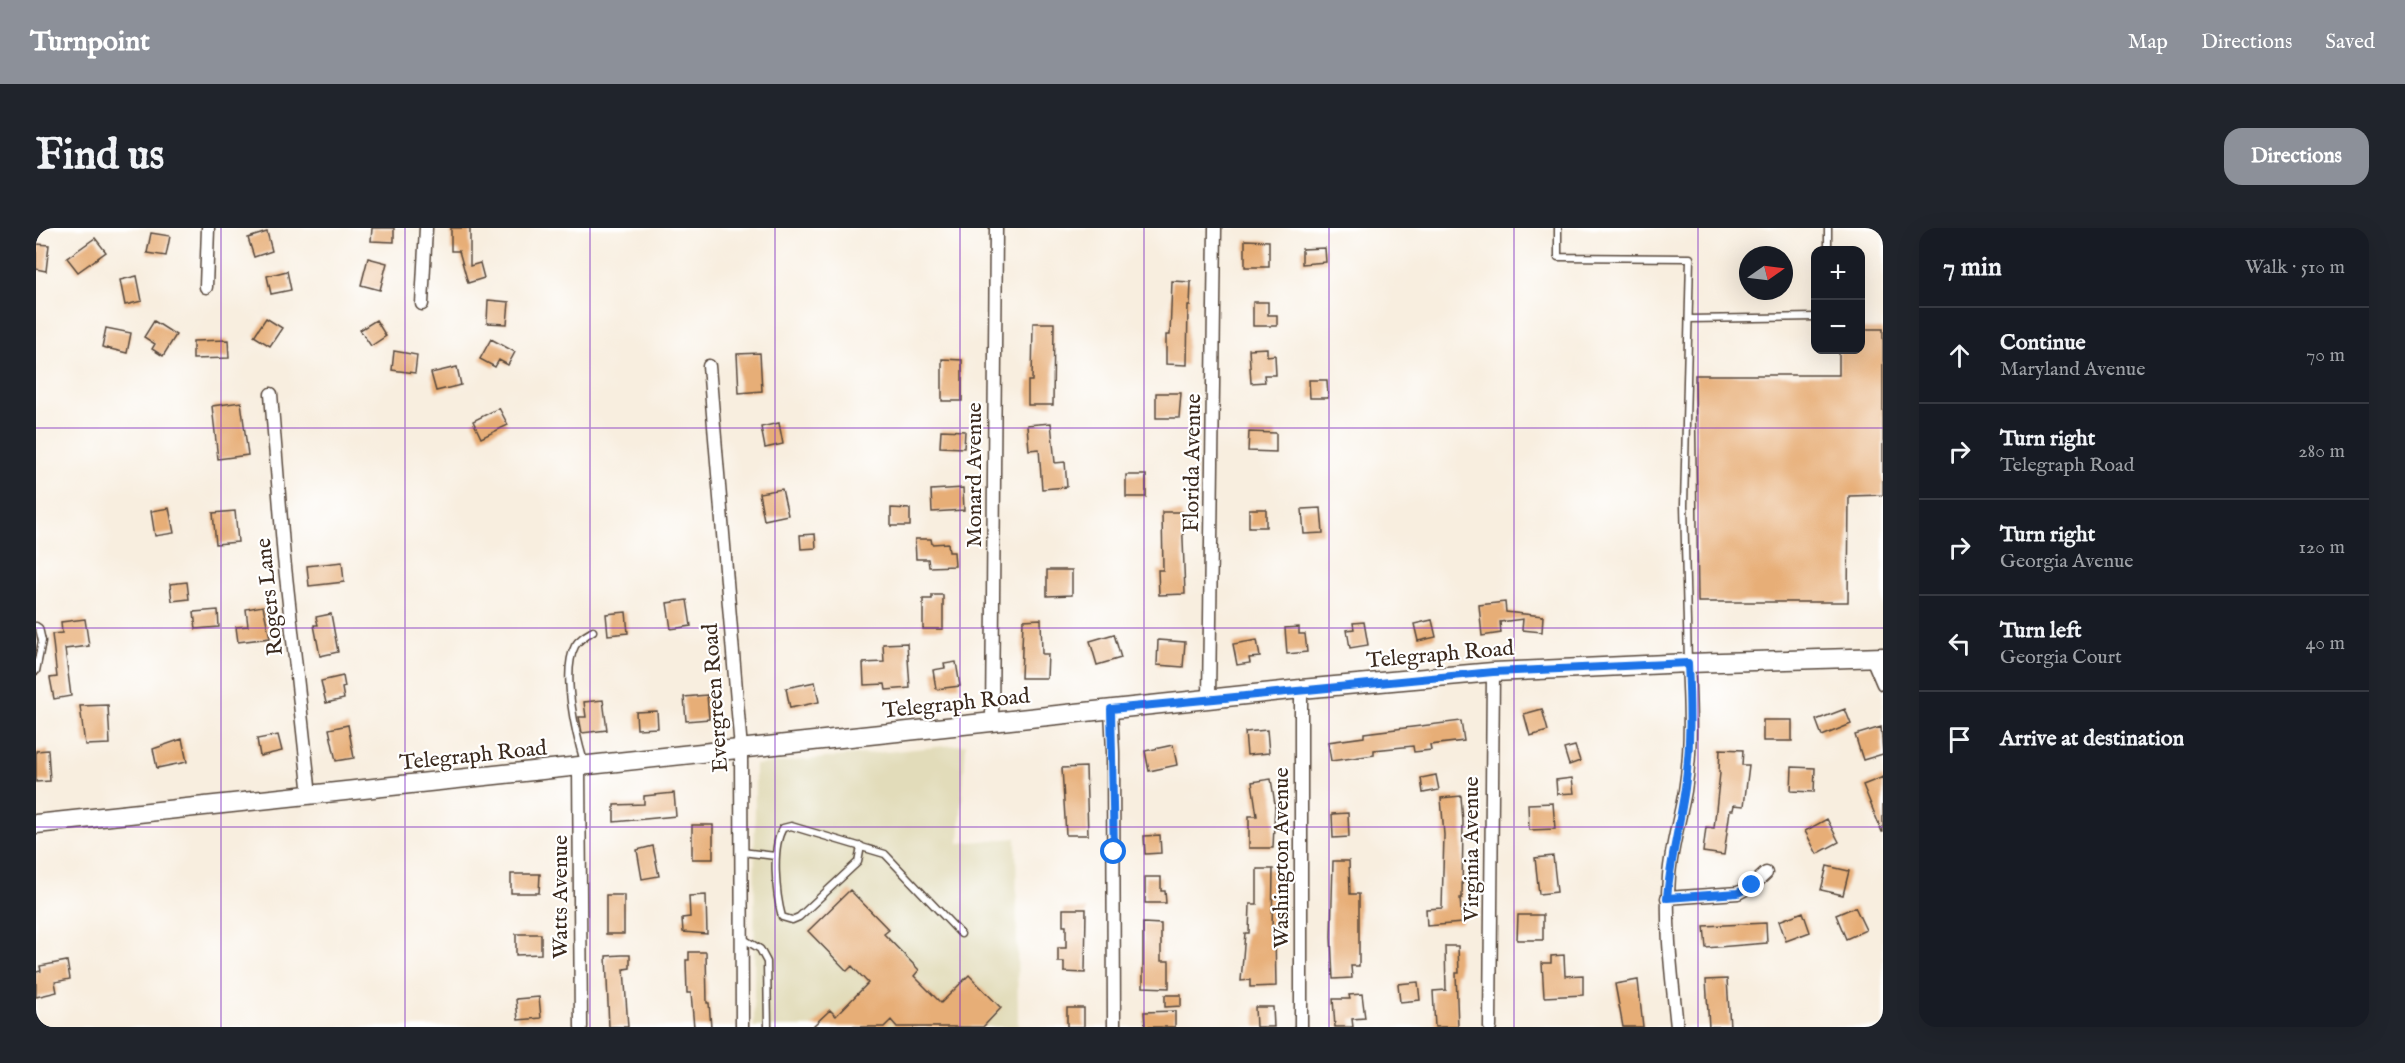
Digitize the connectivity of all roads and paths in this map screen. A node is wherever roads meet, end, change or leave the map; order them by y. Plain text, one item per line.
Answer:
1 (208, 228) edge
2 (426, 228) edge
3 (996, 228) edge
4 (1215, 228) edge
5 (1558, 228) edge
6 (1828, 228) edge
7 (1828, 246) edge
8 (206, 287) dead end
9 (422, 304) dead end
10 (1811, 316) edge
11 (1689, 319) junction
12 (709, 366) dead end
13 (271, 394) dead end
14 (36, 626) edge
15 (593, 631) dead end
16 (1878, 658) edge
17 (1688, 663) junction
18 (36, 671) edge
19 (1493, 672) junction
20 (1883, 684) edge
21 (1301, 689) junction
22 (1209, 699) junction
23 (1111, 709) junction
24 (992, 722) junction
25 (741, 749) junction
26 (582, 766) junction
27 (310, 795) junction
28 (36, 824) edge
29 (861, 846) junction
30 (741, 851) junction
31 (775, 856) junction
32 (1766, 873) dead end
33 (1667, 898) junction
34 (961, 934) dead end
35 (742, 938) junction
36 (581, 1027) edge
37 (742, 1027) edge
38 (768, 1027) edge
39 (1114, 1027) edge
40 (1301, 1027) edge
41 (1490, 1027) edge
42 (1677, 1027) edge

1 - 8 street
2 - 9 street
3 - 24 street, Monard Avenue
4 - 22 street, Florida Avenue
5 - 11 lane
6 - 7 lane
10 - 11 lane
11 - 17 lane
12 - 25 street, Evergreen Road
13 - 27 street, Rogers Lane
14 - 18 lane
15 - 26 lane
16 - 17 main road, Telegraph Road
16 - 20 street
17 - 19 main road, Telegraph Road
17 - 33 street
19 - 21 main road, Telegraph Road
19 - 41 street, Virginia Avenue
21 - 22 main road, Telegraph Road
21 - 40 street, Washington Avenue
22 - 23 main road, Telegraph Road
23 - 24 main road, Telegraph Road
23 - 39 street
24 - 25 main road, Telegraph Road
25 - 26 main road, Telegraph Road
25 - 30 street, Evergreen Road
26 - 27 main road, Telegraph Road
26 - 36 street, Watts Avenue
27 - 28 main road, Telegraph Road
29 - 31 lane
29 - 31 lane
29 - 34 lane
30 - 31 lane
30 - 35 street, Evergreen Road
32 - 33 street
33 - 42 street
35 - 37 street, Evergreen Road
35 - 38 lane

